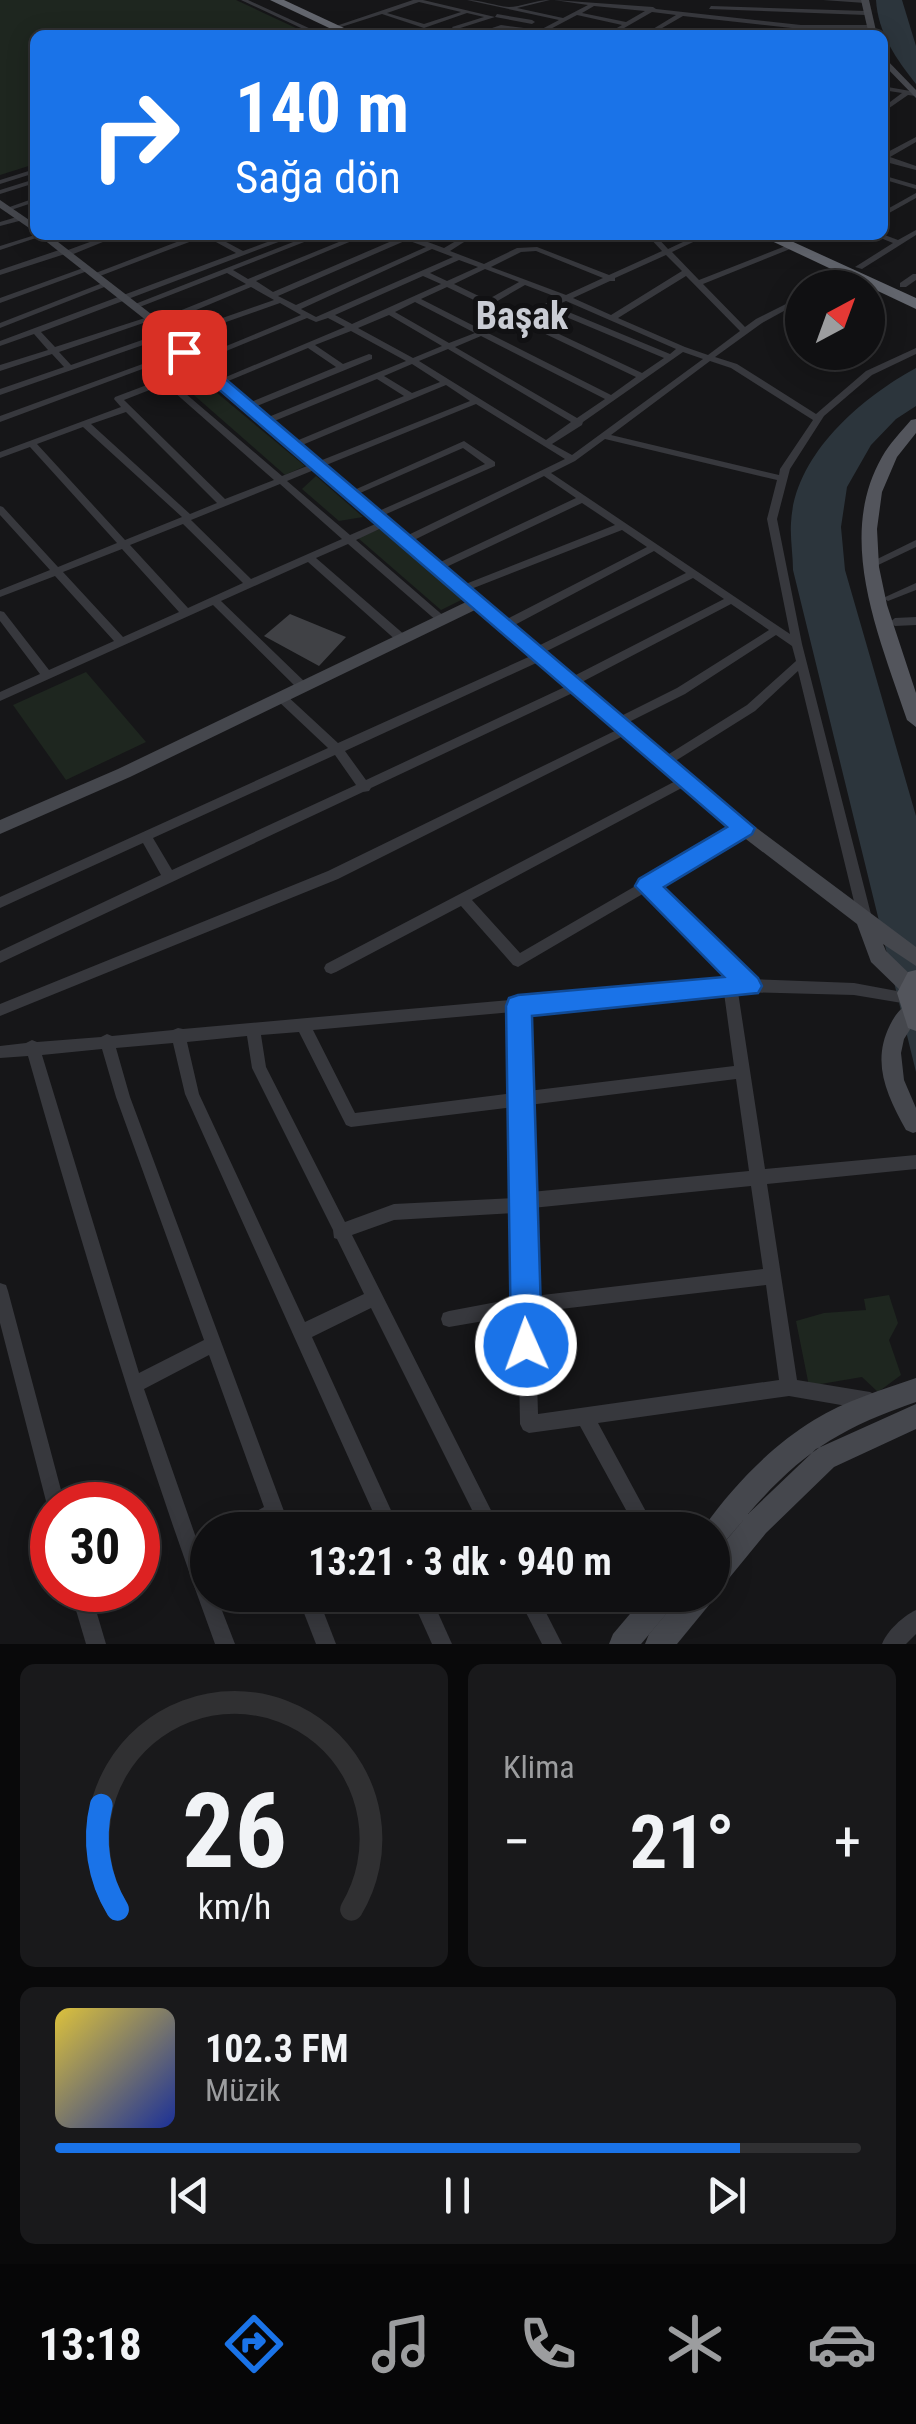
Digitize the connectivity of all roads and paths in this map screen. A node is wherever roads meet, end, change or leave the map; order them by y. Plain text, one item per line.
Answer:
1 (244, 0) edge
2 (256, 0) edge
3 (276, 0) edge
4 (398, 0) edge
5 (417, 0) edge
6 (454, 0) edge
7 (470, 0) edge
8 (500, 0) edge
9 (547, 0) edge
10 (557, 0) edge
11 (639, 0) edge
12 (732, 0) edge
13 (826, 0) edge
14 (864, 0) edge
15 (564, 1) edge
16 (439, 4) junction
17 (491, 4) junction
18 (588, 5) junction
19 (508, 8) junction
20 (551, 9) dead end
21 (735, 9) junction
22 (653, 10) junction
23 (468, 11) junction
24 (518, 11) junction
25 (866, 12) junction
26 (387, 13) junction
27 (576, 13) junction
28 (684, 13) junction
29 (495, 16) junction
30 (399, 18) junction
31 (733, 18) junction
32 (565, 20) junction
33 (438, 21) junction
34 (626, 24) junction
35 (554, 26) junction
36 (802, 26) junction
37 (454, 28) junction
38 (310, 30) edge
39 (331, 30) edge
40 (332, 30) edge
41 (337, 30) edge
42 (459, 30) edge
43 (490, 30) edge
44 (525, 30) edge
45 (545, 30) edge
46 (616, 30) edge
47 (655, 30) edge
48 (811, 30) edge
49 (858, 30) edge
50 (872, 30) edge
51 (888, 66) edge
52 (912, 94) edge
53 (888, 108) edge
54 (916, 139) edge
55 (888, 155) edge
56 (888, 160) edge
57 (916, 168) edge
58 (30, 173) edge
59 (888, 178) edge
60 (894, 180) junction
61 (0, 182) edge
62 (30, 183) edge
63 (888, 184) edge
64 (916, 187) edge
65 (0, 192) edge
66 (916, 196) edge
67 (30, 201) edge
68 (888, 203) edge
69 (2, 205) edge
70 (898, 206) junction
71 (888, 212) edge
72 (20, 218) junction
73 (0, 224) edge
74 (30, 225) edge
75 (916, 232) edge
76 (888, 239) edge
77 (33, 240) edge
78 (94, 240) edge
79 (192, 240) edge
80 (215, 240) edge
81 (279, 240) edge
82 (305, 240) edge
83 (350, 240) edge
84 (396, 240) edge
85 (414, 240) edge
86 (463, 240) edge
87 (656, 240) edge
88 (694, 240) edge
89 (790, 241) edge
90 (899, 243) junction
91 (67, 247) edge
92 (431, 247) junction
93 (0, 248) edge
94 (443, 252) junction
95 (242, 253) junction
96 (667, 254) junction
97 (457, 258) junction
98 (484, 268) junction
99 (227, 270) junction
100 (854, 270) joint
101 (686, 272) junction
102 (424, 273) junction
103 (0, 274) edge
104 (98, 276) junction
105 (885, 277) edge
106 (612, 278) junction
107 (251, 282) junction
108 (525, 282) junction
109 (450, 284) junction
110 (696, 284) junction
111 (912, 284) edge
112 (885, 287) edge
113 (277, 297) junction
114 (566, 298) junction
115 (0, 300) edge
116 (416, 300) junction
117 (129, 302) junction
118 (488, 302) junction
119 (916, 304) edge
120 (545, 305) junction
121 (296, 308) junction
122 (785, 308) edge
123 (390, 312) junction
124 (308, 315) junction
125 (329, 315) junction
126 (518, 317) junction
127 (612, 318) junction
128 (353, 328) junction
129 (0, 329) edge
130 (160, 329) junction
131 (36, 332) junction
132 (745, 332) junction
133 (482, 333) junction
134 (4, 343) edge
135 (309, 345) junction
136 (450, 346) junction
137 (682, 348) junction
138 (55, 350) junction
139 (916, 351) edge
140 (369, 357) dead end
141 (670, 357) junction
142 (711, 358) junction
143 (193, 360) junction
144 (414, 361) junction
145 (0, 368) edge
146 (70, 368) junction
147 (343, 368) junction
148 (379, 376) junction
149 (642, 377) junction
150 (166, 381) junction
151 (218, 382) junction
152 (447, 382) junction
153 (0, 392) edge
154 (412, 396) junction
155 (613, 399) junction
156 (477, 401) junction
157 (246, 407) junction
158 (127, 408) junction
159 (0, 419) edge
160 (818, 419) junction
161 (264, 422) junction
162 (579, 423) junction
163 (916, 423) edge
164 (85, 424) junction
165 (604, 436) junction
166 (916, 438) edge
167 (31, 444) junction
168 (546, 444) junction
169 (292, 446) junction
170 (0, 455) edge
171 (572, 459) junction
172 (316, 466) junction
173 (545, 473) junction
174 (783, 479) junction
175 (280, 480) junction
176 (348, 495) junction
177 (582, 499) junction
178 (223, 503) junction
179 (0, 508) edge
180 (186, 518) junction
181 (379, 520) junction
182 (622, 526) junction
183 (350, 539) junction
184 (404, 541) junction
185 (120, 544) junction
186 (916, 544) edge
187 (654, 548) junction
188 (308, 557) junction
189 (877, 562) junction
190 (436, 568) junction
191 (56, 571) junction
192 (693, 574) junction
193 (250, 584) junction
194 (916, 586) edge
195 (462, 589) junction
196 (0, 594) edge
197 (888, 598) junction
198 (214, 600) junction
199 (731, 600) junction
200 (478, 603) junction
201 (186, 612) junction
202 (0, 614) edge
203 (442, 620) junction
204 (916, 620) edge
205 (896, 622) junction
206 (504, 625) junction
207 (776, 630) junction
208 (402, 639) junction
209 (121, 642) junction
210 (797, 644) junction
211 (538, 654) junction
212 (802, 662) junction
213 (47, 676) junction
214 (574, 684) junction
215 (916, 686) edge
216 (303, 687) junction
217 (0, 697) edge
218 (281, 698) junction
219 (916, 720) edge
220 (623, 726) junction
221 (338, 750) junction
222 (665, 762) junction
223 (687, 780) junction
224 (364, 788) junction
225 (0, 827) edge
226 (744, 828) junction
227 (146, 837) junction
228 (168, 877) junction
229 (647, 886) junction
230 (462, 898) junction
231 (0, 902) edge
232 (866, 922) junction
233 (0, 956) edge
234 (916, 958) edge
235 (331, 968) dead end
236 (749, 986) junction
237 (730, 987) junction
238 (912, 999) edge
239 (518, 1006) junction
240 (0, 1010) edge
241 (302, 1024) junction
242 (254, 1028) junction
243 (178, 1034) junction
244 (107, 1040) junction
245 (32, 1046) junction
246 (0, 1052) edge
247 (743, 1072) junction
248 (916, 1091) edge
249 (518, 1101) junction
250 (914, 1129) edge
251 (916, 1162) edge
252 (759, 1177) junction
253 (521, 1203) junction
254 (340, 1232) junction
255 (774, 1276) junction
256 (0, 1291) edge
257 (373, 1298) junction
258 (525, 1306) junction
259 (450, 1320) dead end
260 (302, 1332) junction
261 (6, 1343) edge
262 (213, 1344) junction
263 (135, 1384) junction
264 (790, 1387) junction
265 (916, 1390) edge
266 (878, 1403) junction
267 (584, 1416) junction
268 (916, 1416) edge
269 (49, 1482) edge
270 (275, 1512) edge
271 (383, 1512) edge
272 (483, 1512) edge
273 (637, 1512) edge
274 (730, 1516) edge
275 (190, 1528) edge
276 (730, 1557) edge
277 (87, 1612) edge
278 (216, 1612) edge
279 (314, 1612) edge
280 (428, 1612) edge
281 (535, 1612) edge
282 (650, 1612) edge
283 (685, 1612) edge
284 (916, 1620) edge
285 (96, 1644) edge
286 (225, 1644) edge
287 (326, 1644) edge
288 (442, 1644) edge
289 (552, 1644) edge
290 (623, 1644) edge
291 (660, 1644) edge
292 (892, 1644) edge

1 - 38 street
2 - 39 highway
3 - 40 highway
4 - 26 street
5 - 16 street
5 - 26 street
6 - 16 street
7 - 17 street
8 - 17 street
9 - 19 street
10 - 15 street
11 - 18 street
12 - 21 street
13 - 14 street
14 - 25 main road
15 - 18 street
15 - 20 street
16 - 23 street
16 - 30 street
17 - 19 street
18 - 22 street
18 - 27 street
19 - 24 street
21 - 22 street
21 - 25 street
21 - 31 street
22 - 28 street
22 - 34 street
23 - 29 street
23 - 33 street
24 - 29 street
24 - 32 street
25 - 50 main road
26 - 30 street
26 - 41 street
27 - 32 street
27 - 34 street
28 - 31 street
28 - 47 street
29 - 35 street
29 - 37 street
30 - 33 street
31 - 36 street
32 - 35 street
33 - 37 street
34 - 46 street
35 - 45 street
36 - 48 street
36 - 49 street
37 - 42 street
43 - 44 street
51 - 52 main road
52 - 53 street
54 - 55 street
56 - 57 street
58 - 61 street
59 - 60 street
60 - 63 street
60 - 64 street
62 - 65 street
66 - 70 street
67 - 69 street
68 - 70 street
69 - 72 main road
70 - 71 street
72 - 73 street
72 - 74 main road
75 - 90 street
76 - 90 street
77 - 93 street
78 - 91 street
79 - 104 street
80 - 95 street
81 - 95 street
82 - 99 street
83 - 107 street
84 - 113 street
85 - 92 street
86 - 94 street
87 - 96 street
88 - 96 street
89 - 100 highway
89 - 110 street
90 - 100 street
91 - 103 street
91 - 104 main road
92 - 94 street
92 - 121 street
94 - 97 street
95 - 117 street
96 - 101 street
96 - 106 street
97 - 98 street
97 - 102 street
98 - 106 street
98 - 108 street
98 - 109 street
99 - 107 street
99 - 117 street
101 - 110 street
101 - 127 street
102 - 109 street
102 - 125 street
104 - 115 street
104 - 117 main road
104 - 129 street
105 - 111 highway
106 - 114 street
107 - 113 street
107 - 130 street
108 - 114 street
108 - 118 street
109 - 116 street
109 - 118 street
110 - 132 street
112 - 119 highway
113 - 121 street
113 - 130 street
114 - 120 street
114 - 127 street
116 - 123 street
116 - 133 street
117 - 130 main road
117 - 131 street
118 - 126 street
120 - 126 street
120 - 141 street
121 - 124 street
122 - 132 street
123 - 128 street
123 - 136 street
124 - 125 street
124 - 143 street
125 - 128 street
126 - 133 street
126 - 149 street
127 - 137 street
128 - 135 street
128 - 144 street
129 - 134 street
130 - 138 street
130 - 143 main road
130 - 146 street
131 - 134 street
131 - 138 street
132 - 142 street
133 - 136 street
133 - 155 street
135 - 147 street
135 - 151 street
136 - 144 street
136 - 162 street
137 - 141 street
137 - 142 street
138 - 145 street
138 - 146 street
139 - 160 street
140 - 147 street
141 - 149 street
142 - 160 street
142 - 165 street
143 - 150 street
143 - 151 main road
143 - 159 street
144 - 148 street
144 - 152 street
146 - 153 street
147 - 157 street
148 - 154 street
148 - 161 street
149 - 155 street
150 - 158 street
150 - 175 street
151 - 157 main road
152 - 154 street
152 - 156 street
154 - 169 street
155 - 162 street
156 - 168 street
156 - 172 street
157 - 161 main road
158 - 164 street
158 - 178 street
160 - 174 street
161 - 169 main road
162 - 168 street
163 - 189 main road
164 - 167 street
164 - 180 street
165 - 171 street
165 - 174 street
166 - 189 main road
167 - 170 street
167 - 185 street
168 - 171 street
169 - 172 main road
171 - 173 street
172 - 175 street
172 - 176 main road
173 - 177 street
173 - 184 street
174 - 210 street
175 - 178 street
175 - 183 street
176 - 181 main road
176 - 181 street
177 - 182 street
177 - 190 street
178 - 180 street
179 - 191 street
180 - 185 street
180 - 193 street
181 - 183 street
181 - 184 main road
182 - 187 street
182 - 195 street
183 - 188 street
183 - 203 street
184 - 190 main road
185 - 191 street
185 - 201 street
186 - 189 street
187 - 192 street
187 - 206 street
188 - 193 street
188 - 208 street
189 - 197 main road
189 - 219 main road
190 - 195 main road
191 - 196 street
191 - 209 street
192 - 199 street
192 - 211 street
193 - 198 street
194 - 197 street
195 - 200 main road
197 - 205 main road
198 - 201 street
198 - 216 street
199 - 207 street
199 - 214 street
200 - 203 main road
200 - 206 main road
201 - 209 street
202 - 213 street
203 - 208 main road
204 - 205 street
205 - 215 main road
206 - 211 main road
207 - 210 street
207 - 220 street
208 - 216 main road
209 - 213 street
210 - 212 street
211 - 214 main road
211 - 221 street
212 - 222 street
212 - 232 street
213 - 217 street
214 - 220 main road
214 - 224 street
216 - 218 main road
218 - 221 street
218 - 225 main road
220 - 222 main road
220 - 240 street
221 - 224 street
221 - 227 street
222 - 223 main road
223 - 226 main road
223 - 230 street
224 - 228 street
226 - 229 street
226 - 232 main road
227 - 228 street
227 - 231 street
228 - 233 street
229 - 230 street
229 - 236 street
230 - 235 street
232 - 234 main road
232 - 238 main road
236 - 237 street
236 - 238 street
237 - 239 street
237 - 247 street
238 - 250 main road
239 - 241 street
239 - 249 street
241 - 242 street
241 - 249 street
242 - 243 street
242 - 254 street
243 - 244 street
243 - 260 street
244 - 245 street
244 - 262 street
245 - 246 street
245 - 263 street
247 - 249 street
247 - 252 street
248 - 250 main road
249 - 253 street
251 - 252 street
252 - 253 street
252 - 255 street
253 - 254 street
253 - 258 street
254 - 257 street
255 - 258 street
255 - 264 street
256 - 261 street
257 - 260 street
257 - 272 street
258 - 259 street
258 - 267 street
260 - 271 street
261 - 269 street
262 - 263 street
262 - 270 street
263 - 275 street
264 - 266 street
264 - 267 street
265 - 266 main road
266 - 274 main road
267 - 273 street
268 - 276 main road
277 - 285 street
278 - 286 street
279 - 287 street
280 - 288 street
281 - 289 street
282 - 290 main road
283 - 291 main road
284 - 292 street

